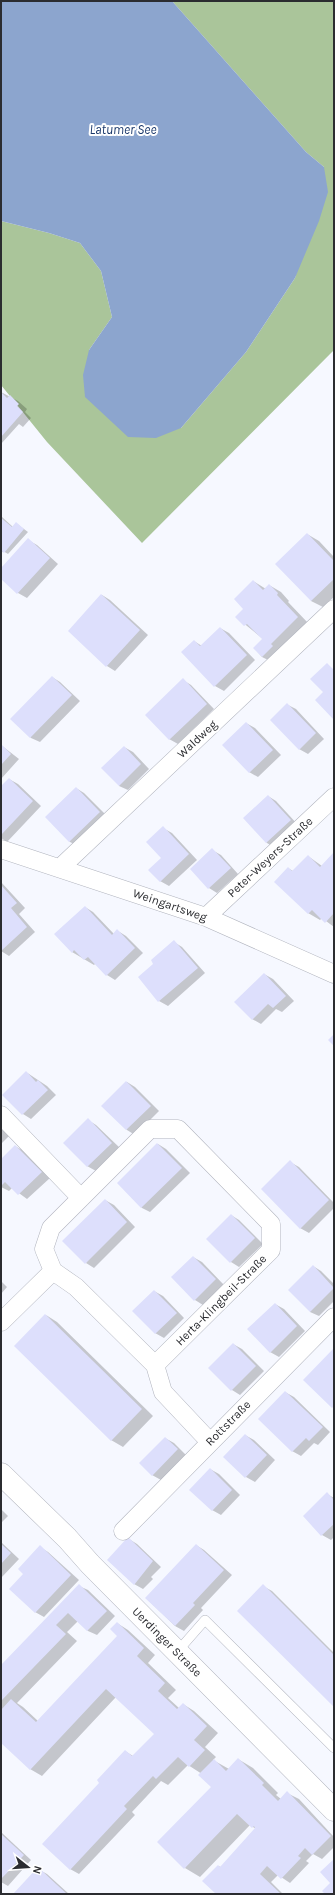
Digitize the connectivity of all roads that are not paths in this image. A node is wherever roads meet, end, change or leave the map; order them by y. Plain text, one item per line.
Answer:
1 (334, 609) edge
2 (334, 797) edge
3 (1, 849) edge
4 (60, 868) junction
5 (206, 917) junction
6 (334, 974) edge
7 (1, 1115) edge
8 (81, 1198) junction
9 (53, 1271) junction
10 (334, 1317) edge
11 (1, 1322) edge
12 (155, 1365) junction
13 (210, 1442) junction
14 (1, 1474) edge
15 (123, 1531) dead end
16 (177, 1652) junction
17 (334, 1748) edge
18 (334, 1810) edge

1 - 4 street, Waldweg
2 - 5 street, Peter-Weyers-Straße
3 - 4 street, Weingartsweg
4 - 5 street, Weingartsweg
5 - 6 street, Weingartsweg
7 - 8 street
8 - 9 street, Herta-Klingbeil-Straße
8 - 12 street, Herta-Klingbeil-Straße
9 - 11 street
9 - 12 street
10 - 13 street, Rottstraße
12 - 13 street
13 - 15 street, Rottstraße
14 - 16 street, Uerdinger Straße
16 - 17 lane
16 - 18 street, Uerdinger Straße

